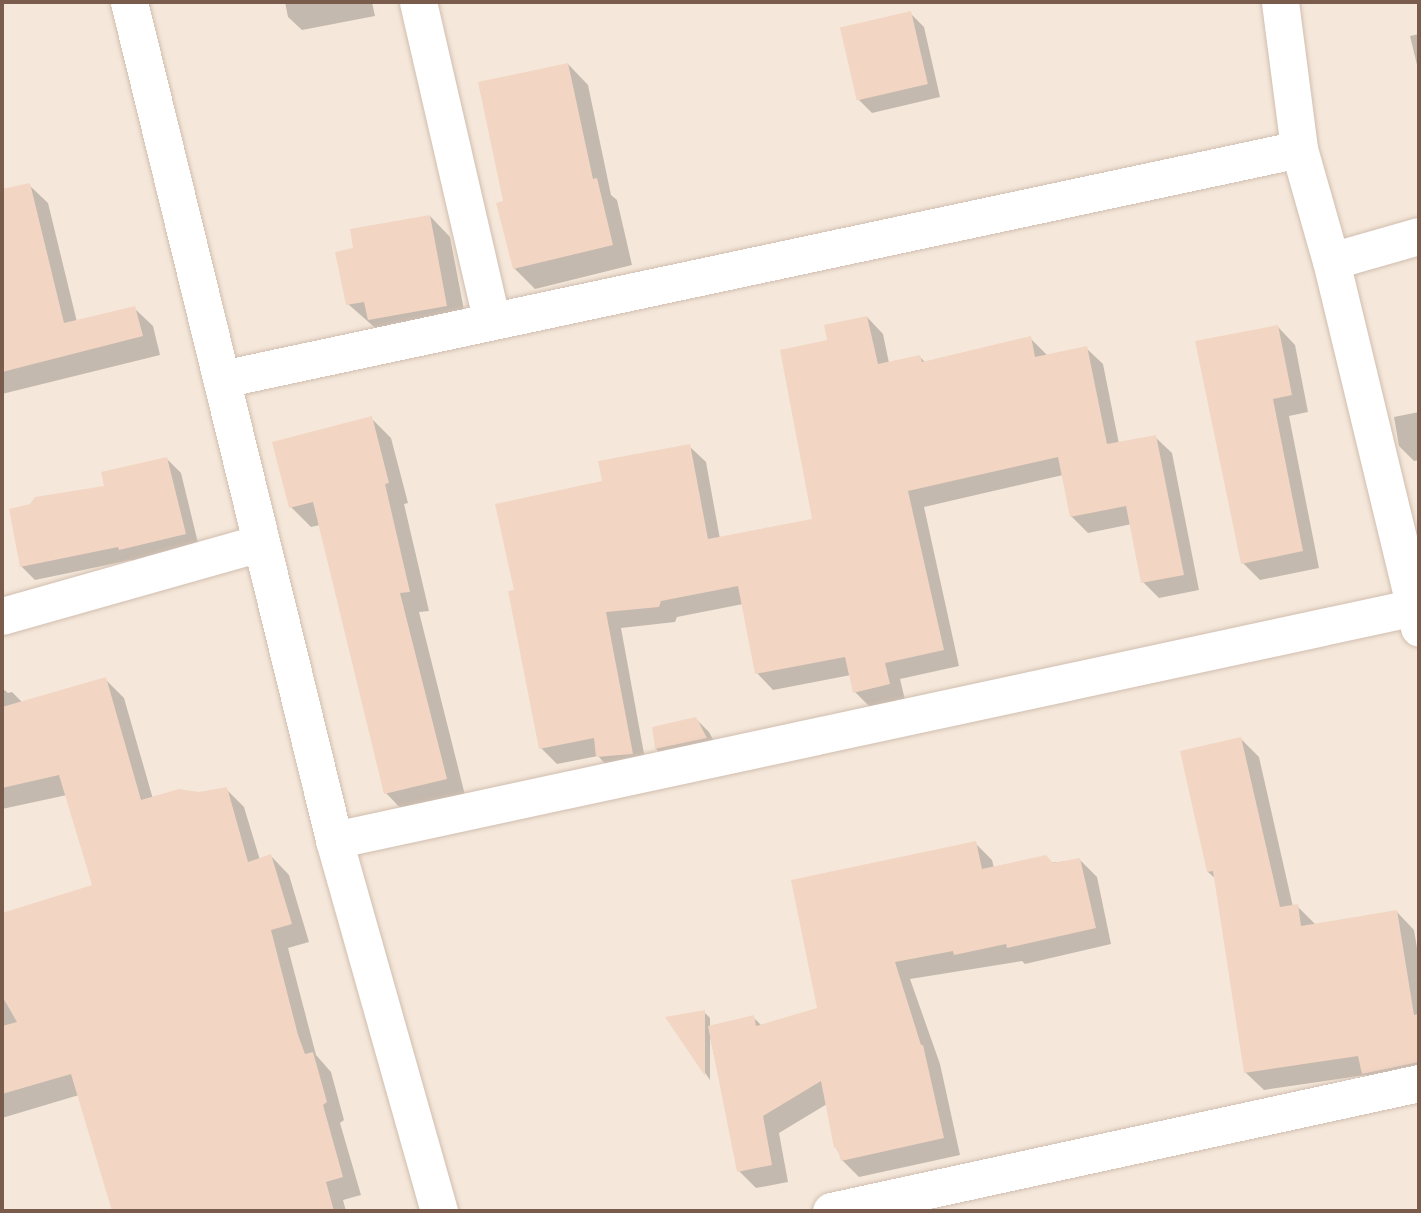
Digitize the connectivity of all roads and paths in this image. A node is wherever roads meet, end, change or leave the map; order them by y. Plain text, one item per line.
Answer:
1 (129, 2) edge
2 (418, 2) edge
3 (1280, 2) edge
4 (1299, 149) junction
5 (1419, 236) edge
6 (1331, 261) junction
7 (491, 319) junction
8 (222, 379) junction
9 (260, 542) junction
10 (2, 616) edge
11 (1417, 618) edge
12 (334, 840) junction
13 (1419, 1083) edge
14 (439, 1211) edge
15 (831, 1211) edge

1 - 8 street
2 - 7 street
3 - 4 street
4 - 6 street
4 - 7 street
5 - 6 street
6 - 11 street
7 - 8 street
8 - 9 street
9 - 10 street
9 - 12 street
11 - 12 street
12 - 14 street
13 - 15 street

